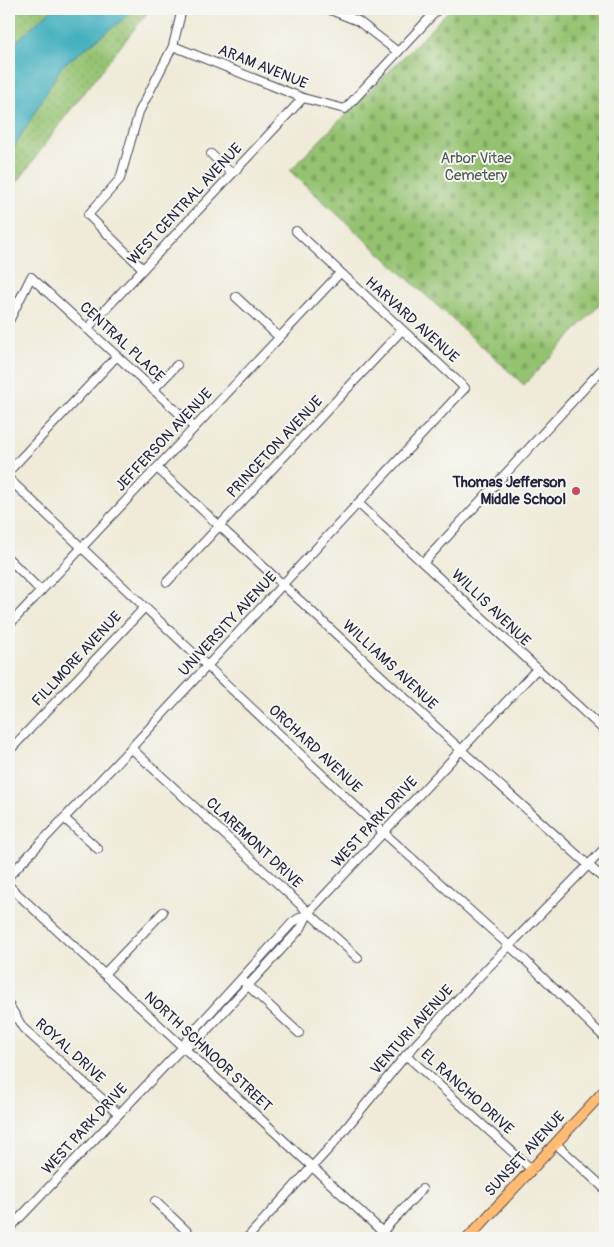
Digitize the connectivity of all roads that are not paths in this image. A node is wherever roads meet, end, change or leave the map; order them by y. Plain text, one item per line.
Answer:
1 (182, 9) edge
2 (328, 9) edge
3 (438, 9) edge
4 (173, 46) junction
5 (398, 52) junction
6 (302, 98) junction
7 (211, 154) dead end
8 (232, 174) junction
9 (296, 231) dead end
10 (143, 269) junction
11 (340, 273) junction
12 (236, 297) dead end
13 (9, 321) edge
14 (87, 329) junction
15 (402, 330) junction
16 (279, 337) junction
17 (117, 356) junction
18 (178, 365) dead end
19 (605, 366) edge
20 (465, 388) joint
21 (153, 390) junction
22 (194, 428) junction
23 (157, 468) junction
24 (9, 471) edge
25 (9, 479) edge
26 (358, 503) junction
27 (220, 526) junction
28 (82, 548) junction
29 (9, 559) edge
30 (423, 563) junction
31 (167, 582) dead end
32 (283, 584) junction
33 (41, 591) junction
34 (145, 607) junction
35 (9, 625) edge
36 (207, 666) junction
37 (536, 670) junction
38 (605, 732) edge
39 (131, 748) junction
40 (461, 750) junction
41 (9, 751) edge
42 (64, 818) junction
43 (384, 833) junction
44 (605, 848) edge
45 (98, 849) dead end
46 (589, 865) junction
47 (9, 876) edge
48 (605, 880) edge
49 (9, 886) edge
50 (163, 912) dead end
51 (309, 912) junction
52 (510, 945) junction
53 (358, 958) dead end
54 (104, 974) junction
55 (241, 979) junction
56 (248, 986) junction
57 (9, 1005) edge
58 (299, 1032) dead end
59 (605, 1038) edge
60 (182, 1047) junction
61 (406, 1056) junction
62 (605, 1090) edge
63 (118, 1113) junction
64 (556, 1144) junction
65 (312, 1167) junction
66 (531, 1170) junction
67 (605, 1189) edge
68 (422, 1190) dead end
69 (155, 1201) dead end
70 (9, 1229) edge
71 (382, 1232) junction
72 (194, 1238) edge
73 (247, 1238) edge
74 (389, 1238) edge
75 (468, 1238) edge

1 - 4 street
2 - 5 street
3 - 5 street
4 - 6 street, ARAM AVENUE
4 - 10 street
5 - 6 street, ARAM AVENUE
6 - 8 street, WEST CENTRAL AVENUE
7 - 8 street
8 - 10 street, WEST CENTRAL AVENUE
9 - 11 street, HARVARD AVENUE
10 - 14 street, WEST CENTRAL AVENUE
11 - 15 street, HARVARD AVENUE
11 - 16 street, JEFFERSON AVENUE
12 - 16 street
13 - 14 street, CENTRAL PLACE
14 - 17 street, CENTRAL PLACE
15 - 20 street, HARVARD AVENUE
15 - 27 street, PRINCETON AVENUE
16 - 22 street, JEFFERSON AVENUE
17 - 21 street, CENTRAL PLACE
17 - 24 street
18 - 21 street
19 - 30 street
20 - 26 street, UNIVERSITY AVENUE
21 - 22 street, CENTRAL PLACE
22 - 23 street, JEFFERSON AVENUE
23 - 27 street, WILLIAMS AVENUE
23 - 28 street, JEFFERSON AVENUE
25 - 28 street, ORCHARD AVENUE
26 - 30 street, WILLIS AVENUE
26 - 32 street, UNIVERSITY AVENUE
27 - 31 street, PRINCETON AVENUE
27 - 32 street, WILLIAMS AVENUE
28 - 33 street, JEFFERSON AVENUE
28 - 34 street, ORCHARD AVENUE
29 - 33 street
30 - 37 street, WILLIS AVENUE
32 - 36 street, UNIVERSITY AVENUE
32 - 40 street, WILLIAMS AVENUE
33 - 35 street, JEFFERSON AVENUE
34 - 36 street, ORCHARD AVENUE
34 - 41 street, FILLMORE AVENUE
36 - 39 street, UNIVERSITY AVENUE
36 - 43 street, ORCHARD AVENUE
37 - 38 street, WILLIS AVENUE
37 - 40 street, WEST PARK DRIVE
39 - 42 street, UNIVERSITY AVENUE
39 - 51 street, CLAREMONT DRIVE
40 - 43 street, WEST PARK DRIVE
40 - 46 street, WILLIAMS AVENUE
42 - 45 street
42 - 47 street, UNIVERSITY AVENUE
43 - 51 street, WEST PARK DRIVE
43 - 52 street, ORCHARD AVENUE
44 - 46 street, VENTURI AVENUE
46 - 48 street, WILLIAMS AVENUE
46 - 52 street, VENTURI AVENUE
49 - 54 street, NORTH SCHNOOR STREET
50 - 54 street
51 - 53 street, CLAREMONT DRIVE
51 - 55 street, WEST PARK DRIVE
51 - 56 street, WEST PARK DRIVE
52 - 59 street, ORCHARD AVENUE
52 - 61 street, VENTURI AVENUE
54 - 60 street, NORTH SCHNOOR STREET
55 - 56 street
55 - 60 street, WEST PARK DRIVE
56 - 58 street
56 - 60 street, WEST PARK DRIVE
57 - 63 street, ROYAL DRIVE
60 - 63 street, WEST PARK DRIVE
60 - 65 street, NORTH SCHNOOR STREET
61 - 65 street, VENTURI AVENUE
61 - 66 street, EL RANCHO DRIVE
62 - 64 main road, SUNSET AVENUE
63 - 70 street, WEST PARK DRIVE
64 - 66 main road, SUNSET AVENUE
64 - 67 street
65 - 71 street, NORTH SCHNOOR STREET
65 - 73 street, VENTURI AVENUE
66 - 75 main road, SUNSET AVENUE
68 - 71 street
69 - 72 street
71 - 74 street, NORTH SCHNOOR STREET

